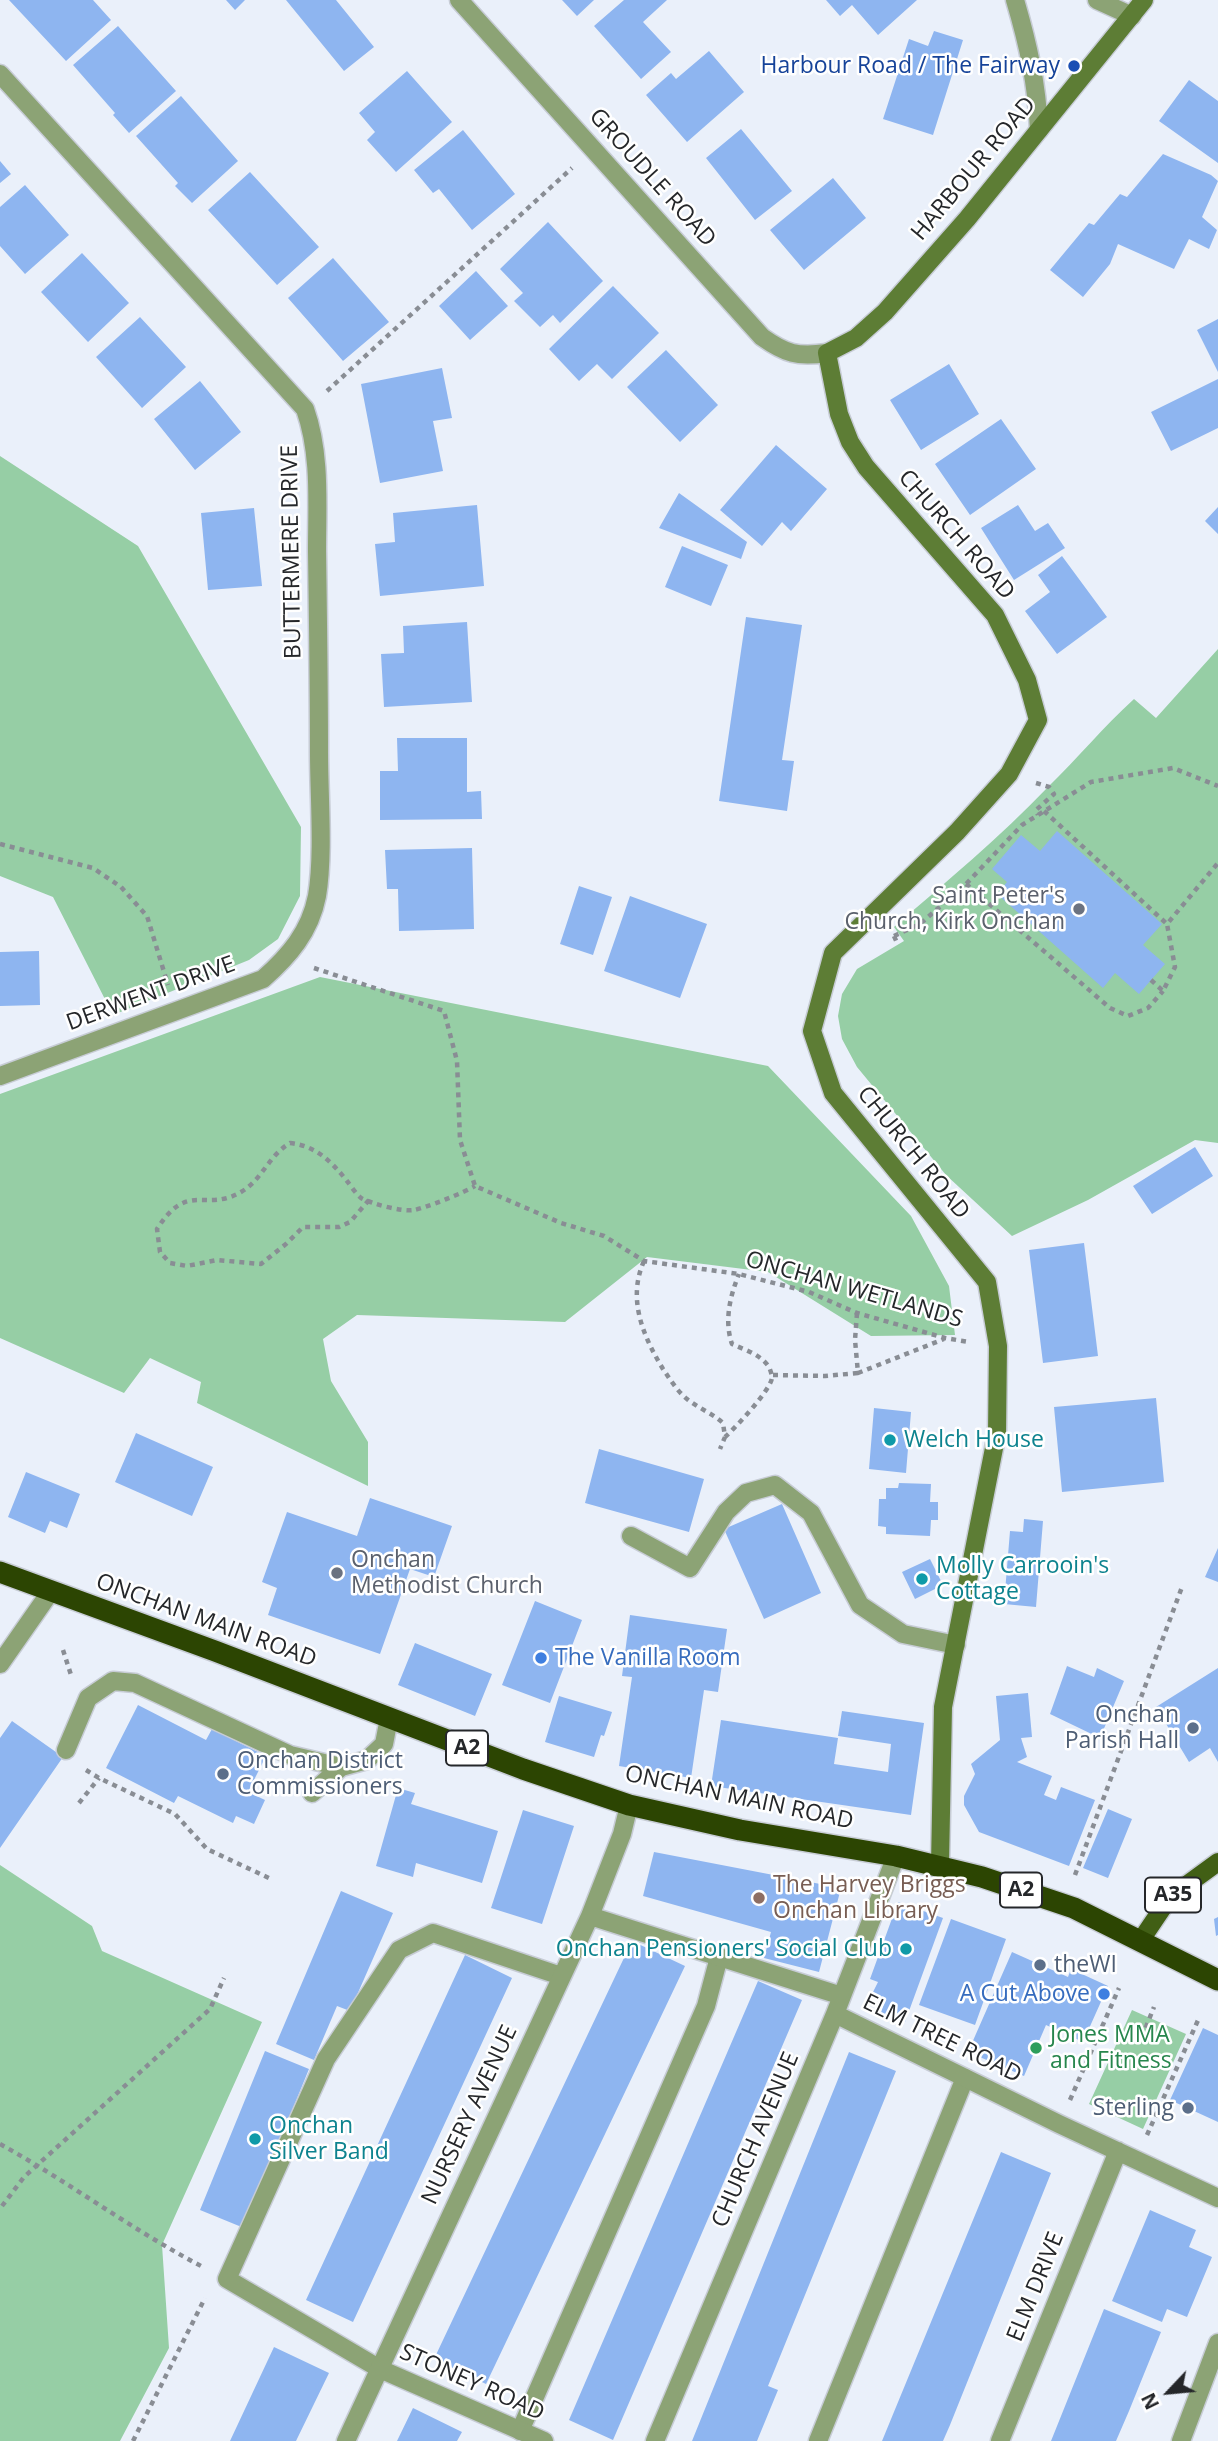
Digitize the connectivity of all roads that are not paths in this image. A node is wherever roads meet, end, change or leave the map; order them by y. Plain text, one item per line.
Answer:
1 (460, 0) edge
2 (1015, 0) edge
3 (1097, 0) edge
4 (1144, 0) edge
5 (1132, 16) junction
6 (0, 74) edge
7 (1039, 130) junction
8 (827, 353) junction
9 (302, 935) joint
10 (0, 1076) edge
11 (631, 1536) dead end
12 (0, 1572) edge
13 (51, 1591) junction
14 (956, 1645) junction
15 (0, 1664) edge
16 (389, 1718) junction
17 (66, 1749) road end
18 (341, 1767) junction
19 (312, 1793) dead end
20 (629, 1805) junction
21 (896, 1856) junction
22 (1218, 1862) edge
23 (940, 1866) junction
24 (590, 1916) junction
25 (1141, 1940) junction
26 (719, 1957) junction
27 (561, 1976) junction
28 (1218, 1980) edge
29 (842, 1996) junction
30 (835, 2014) junction
31 (965, 2078) junction
32 (1118, 2151) junction
33 (1218, 2198) edge
34 (1218, 2343) edge
35 (380, 2369) junction
36 (520, 2431) junction
37 (345, 2441) edge
38 (544, 2441) edge
39 (655, 2441) edge
40 (818, 2441) edge
41 (1000, 2441) edge
42 (1181, 2441) edge

1 - 8 street, GROUDLE ROAD
2 - 7 street
3 - 5 street
4 - 5 main road, HARBOUR ROAD
5 - 7 main road, HARBOUR ROAD
6 - 9 street, BUTTERMERE DRIVE
7 - 8 main road, HARBOUR ROAD
8 - 14 main road, CHURCH ROAD
9 - 10 street, DERWENT DRIVE
11 - 14 street
12 - 13 highway, A2
13 - 15 street
13 - 16 highway, ONCHAN MAIN ROAD / A2
14 - 23 main road, CHURCH ROAD
16 - 18 street
16 - 20 highway, ONCHAN MAIN ROAD / A2
17 - 18 street
18 - 19 street
20 - 21 highway, ONCHAN MAIN ROAD / A2
20 - 24 street, NURSERY AVENUE
21 - 23 highway, ONCHAN MAIN ROAD / A2
21 - 29 street, CHURCH AVENUE
22 - 25 main road, A35
23 - 25 highway, ONCHAN MAIN ROAD / A2
24 - 26 street, ELM TREE ROAD
24 - 27 street, NURSERY AVENUE
25 - 28 highway, ONCHAN MAIN ROAD / A2
26 - 29 street, ELM TREE ROAD
26 - 36 street
27 - 35 street, NURSERY AVENUE
27 - 35 street, STONEY ROAD
29 - 30 street, CHURCH AVENUE
30 - 31 street, ELM TREE ROAD
30 - 39 street, CHURCH AVENUE
31 - 32 street, ELM TREE ROAD
31 - 40 street
32 - 33 street, ELM TREE ROAD
32 - 41 street, ELM DRIVE
34 - 42 street
35 - 36 street, STONEY ROAD
35 - 37 street, NURSERY AVENUE
36 - 38 street, STONEY ROAD

